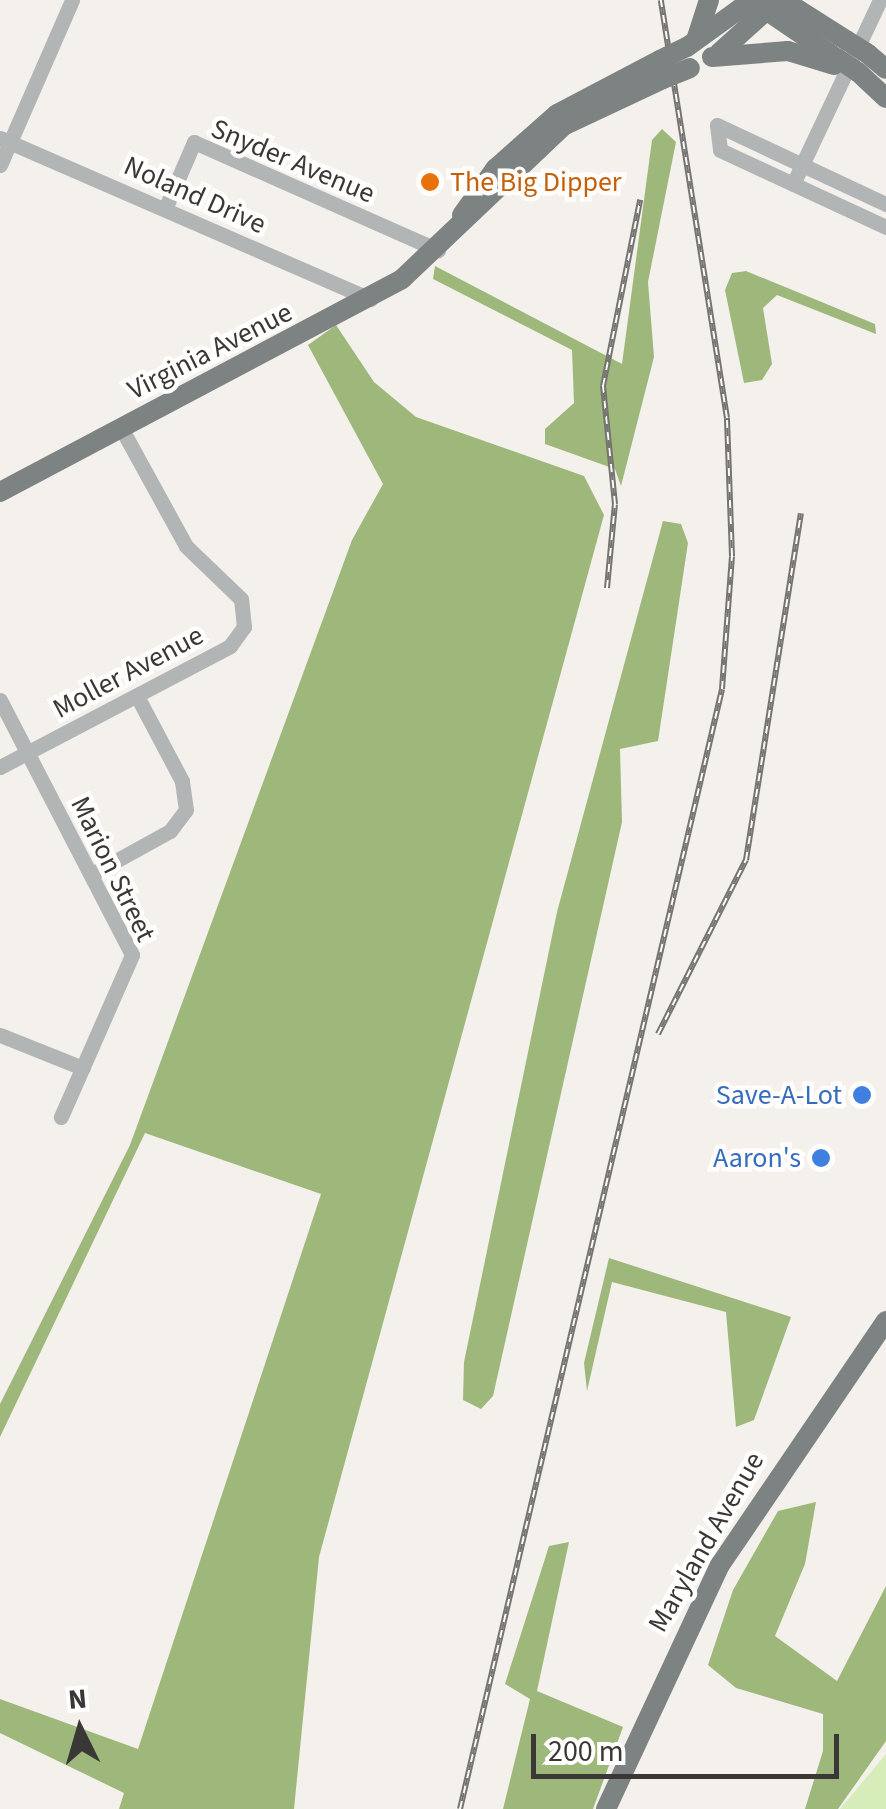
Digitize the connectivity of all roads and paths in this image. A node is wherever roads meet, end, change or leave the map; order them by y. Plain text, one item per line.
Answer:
1 (72, 0) edge
2 (709, 0) edge
3 (880, 0) edge
4 (764, 2) edge
5 (691, 52) junction
6 (839, 54) junction
7 (712, 58) junction
8 (871, 76) edge
9 (5, 140) edge
10 (0, 165) edge
11 (802, 166) junction
12 (793, 184) junction
13 (886, 204) edge
14 (164, 209) junction
15 (886, 227) edge
16 (438, 250) junction
17 (370, 299) junction
18 (121, 428) junction
19 (0, 492) edge
20 (137, 696) junction
21 (0, 700) edge
22 (28, 753) junction
23 (0, 767) edge
24 (92, 874) junction
25 (0, 1034) edge
26 (83, 1068) junction
27 (61, 1117) dead end
28 (886, 1322) edge
29 (606, 1809) edge

1 - 9 street
2 - 5 main road
3 - 11 street
4 - 5 main road, Virginia Avenue
4 - 6 main road
4 - 7 main road, Virginia Avenue
5 - 7 main road, Virginia Avenue
5 - 16 main road, Virginia Avenue, bridge
6 - 7 main road
6 - 8 main road, bridge
9 - 10 street
9 - 14 street, Noland Drive
11 - 12 street
11 - 12 street
11 - 13 street
12 - 15 street
14 - 16 street, Snyder Avenue
14 - 17 street, Noland Drive
16 - 17 main road, Virginia Avenue
17 - 18 main road, Virginia Avenue
18 - 19 main road, Virginia Avenue
18 - 20 street, Moller Avenue
20 - 22 street, Moller Avenue
20 - 24 street
21 - 22 street, Marion Street
22 - 23 street, Moller Avenue
22 - 24 street, Marion Street
24 - 26 street, Marion Street
25 - 26 street
26 - 27 street, Marion Street
28 - 29 main road, Maryland Avenue

